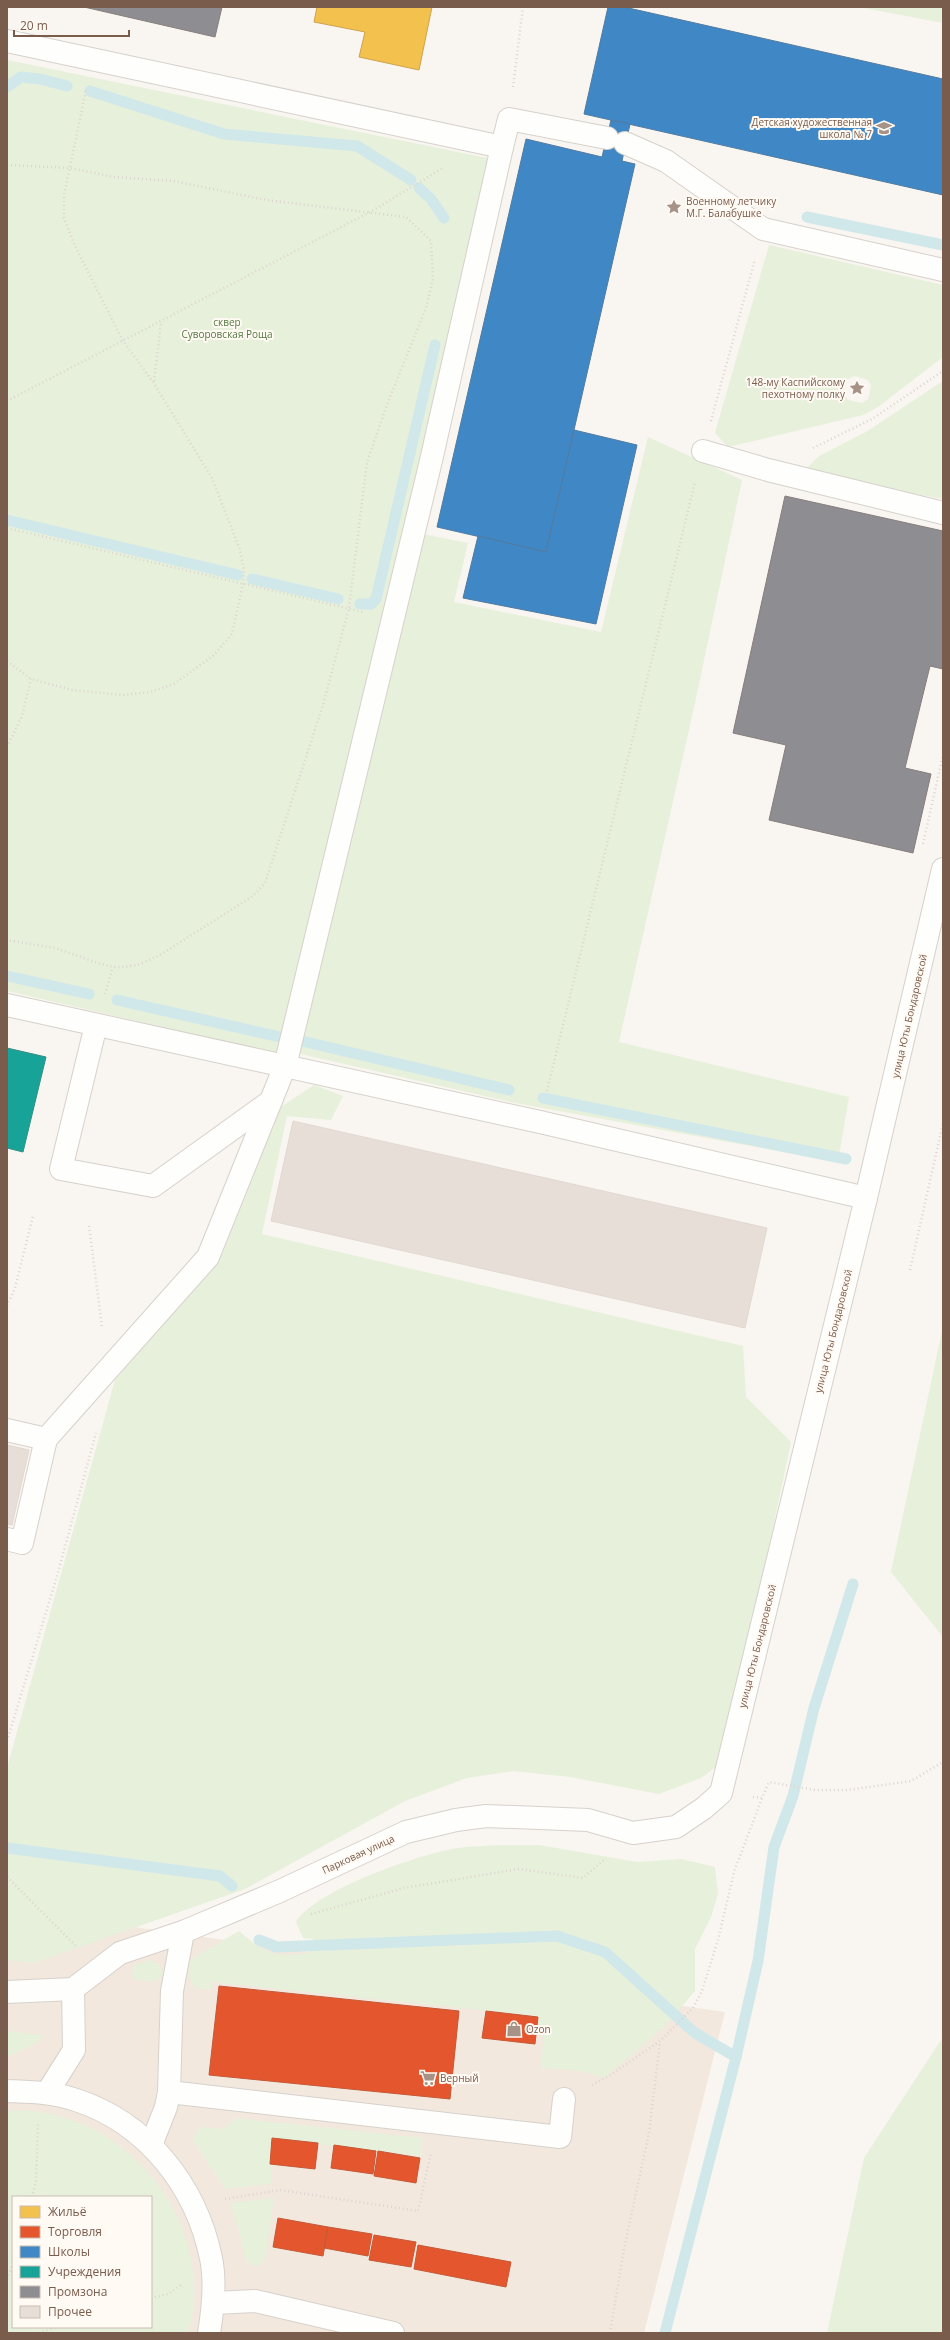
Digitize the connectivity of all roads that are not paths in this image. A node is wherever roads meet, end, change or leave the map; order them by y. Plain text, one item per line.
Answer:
1 (7, 41) edge
2 (502, 147) junction
3 (943, 270) edge
4 (703, 450) road end
5 (943, 513) edge
6 (943, 869) edge
7 (7, 1006) edge
8 (96, 1025) junction
9 (285, 1066) junction
10 (271, 1101) junction
11 (866, 1198) junction
12 (7, 1430) edge
13 (46, 1439) junction
14 (7, 1539) edge
15 (721, 1793) joint
16 (183, 1932) junction
17 (73, 1989) junction
18 (7, 1992) edge
19 (7, 2091) edge
20 (169, 2092) junction
21 (47, 2093) junction
22 (564, 2099) road end
23 (151, 2145) junction
24 (214, 2303) junction
25 (209, 2333) edge
26 (393, 2333) edge

1 - 2 street
2 - 3 street
2 - 9 street
4 - 5 street
6 - 11 street, улица Юты Бондаровской
7 - 8 street
8 - 9 street
8 - 10 street
9 - 10 street
9 - 11 street
10 - 13 street
11 - 15 street, улица Юты Бондаровской
12 - 13 street
13 - 14 street
15 - 16 street, Парковая улица
16 - 17 street, Парковая улица
16 - 20 street
17 - 18 street
17 - 21 street
19 - 21 street
20 - 22 street
20 - 23 street
21 - 23 street
23 - 24 street
24 - 25 street
24 - 26 street

